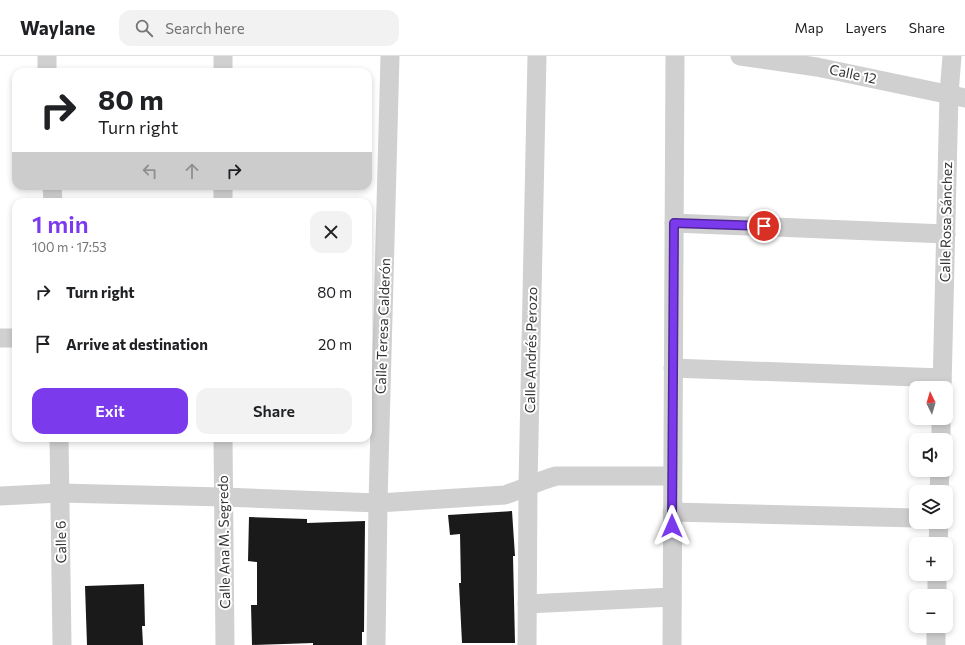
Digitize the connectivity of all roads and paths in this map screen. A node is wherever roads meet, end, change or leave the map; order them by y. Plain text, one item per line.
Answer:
1 (47, 56) edge
2 (223, 56) edge
3 (390, 56) edge
4 (537, 56) edge
5 (675, 56) edge
6 (740, 56) edge
7 (952, 56) edge
8 (818, 61) edge
9 (48, 68) edge
10 (223, 68) edge
11 (957, 96) edge
12 (674, 223) junction
13 (946, 234) junction
14 (0, 338) edge
15 (12, 338) edge
16 (673, 368) junction
17 (909, 381) edge
18 (942, 381) edge
19 (59, 442) edge
20 (223, 442) edge
21 (672, 476) junction
22 (528, 486) junction
23 (60, 493) junction
24 (0, 496) edge
25 (223, 497) junction
26 (378, 503) junction
27 (672, 512) junction
28 (909, 518) edge
29 (672, 597) junction
30 (527, 604) junction
31 (936, 633) edge
32 (62, 645) edge
33 (225, 645) edge
34 (376, 645) edge
35 (527, 645) edge
36 (672, 645) edge
37 (936, 645) edge

1 - 9 street
2 - 10 street
3 - 26 street, Calle Teresa Calderón
4 - 22 street, Calle Andrés Perozo
5 - 12 street
6 - 8 street, Calle 12
7 - 11 street, Calle Rosa Sánchez
8 - 11 street, Calle 12
11 - 13 street, Calle Rosa Sánchez
12 - 13 street
12 - 16 street
13 - 18 street, Calle Rosa Sánchez
14 - 15 street
16 - 17 street
16 - 21 street
19 - 23 street, Calle 6
20 - 25 street, Calle Ana M. Segredo
21 - 22 street
21 - 27 street
22 - 26 street
22 - 30 street, Calle Andrés Perozo
23 - 24 street
23 - 25 street
23 - 32 street, Calle 6
25 - 26 street
25 - 33 street, Calle Ana M. Segredo
26 - 34 street, Calle Teresa Calderón
27 - 28 street
27 - 29 street
29 - 30 street
29 - 36 street
30 - 35 street, Calle Andrés Perozo
31 - 37 street

